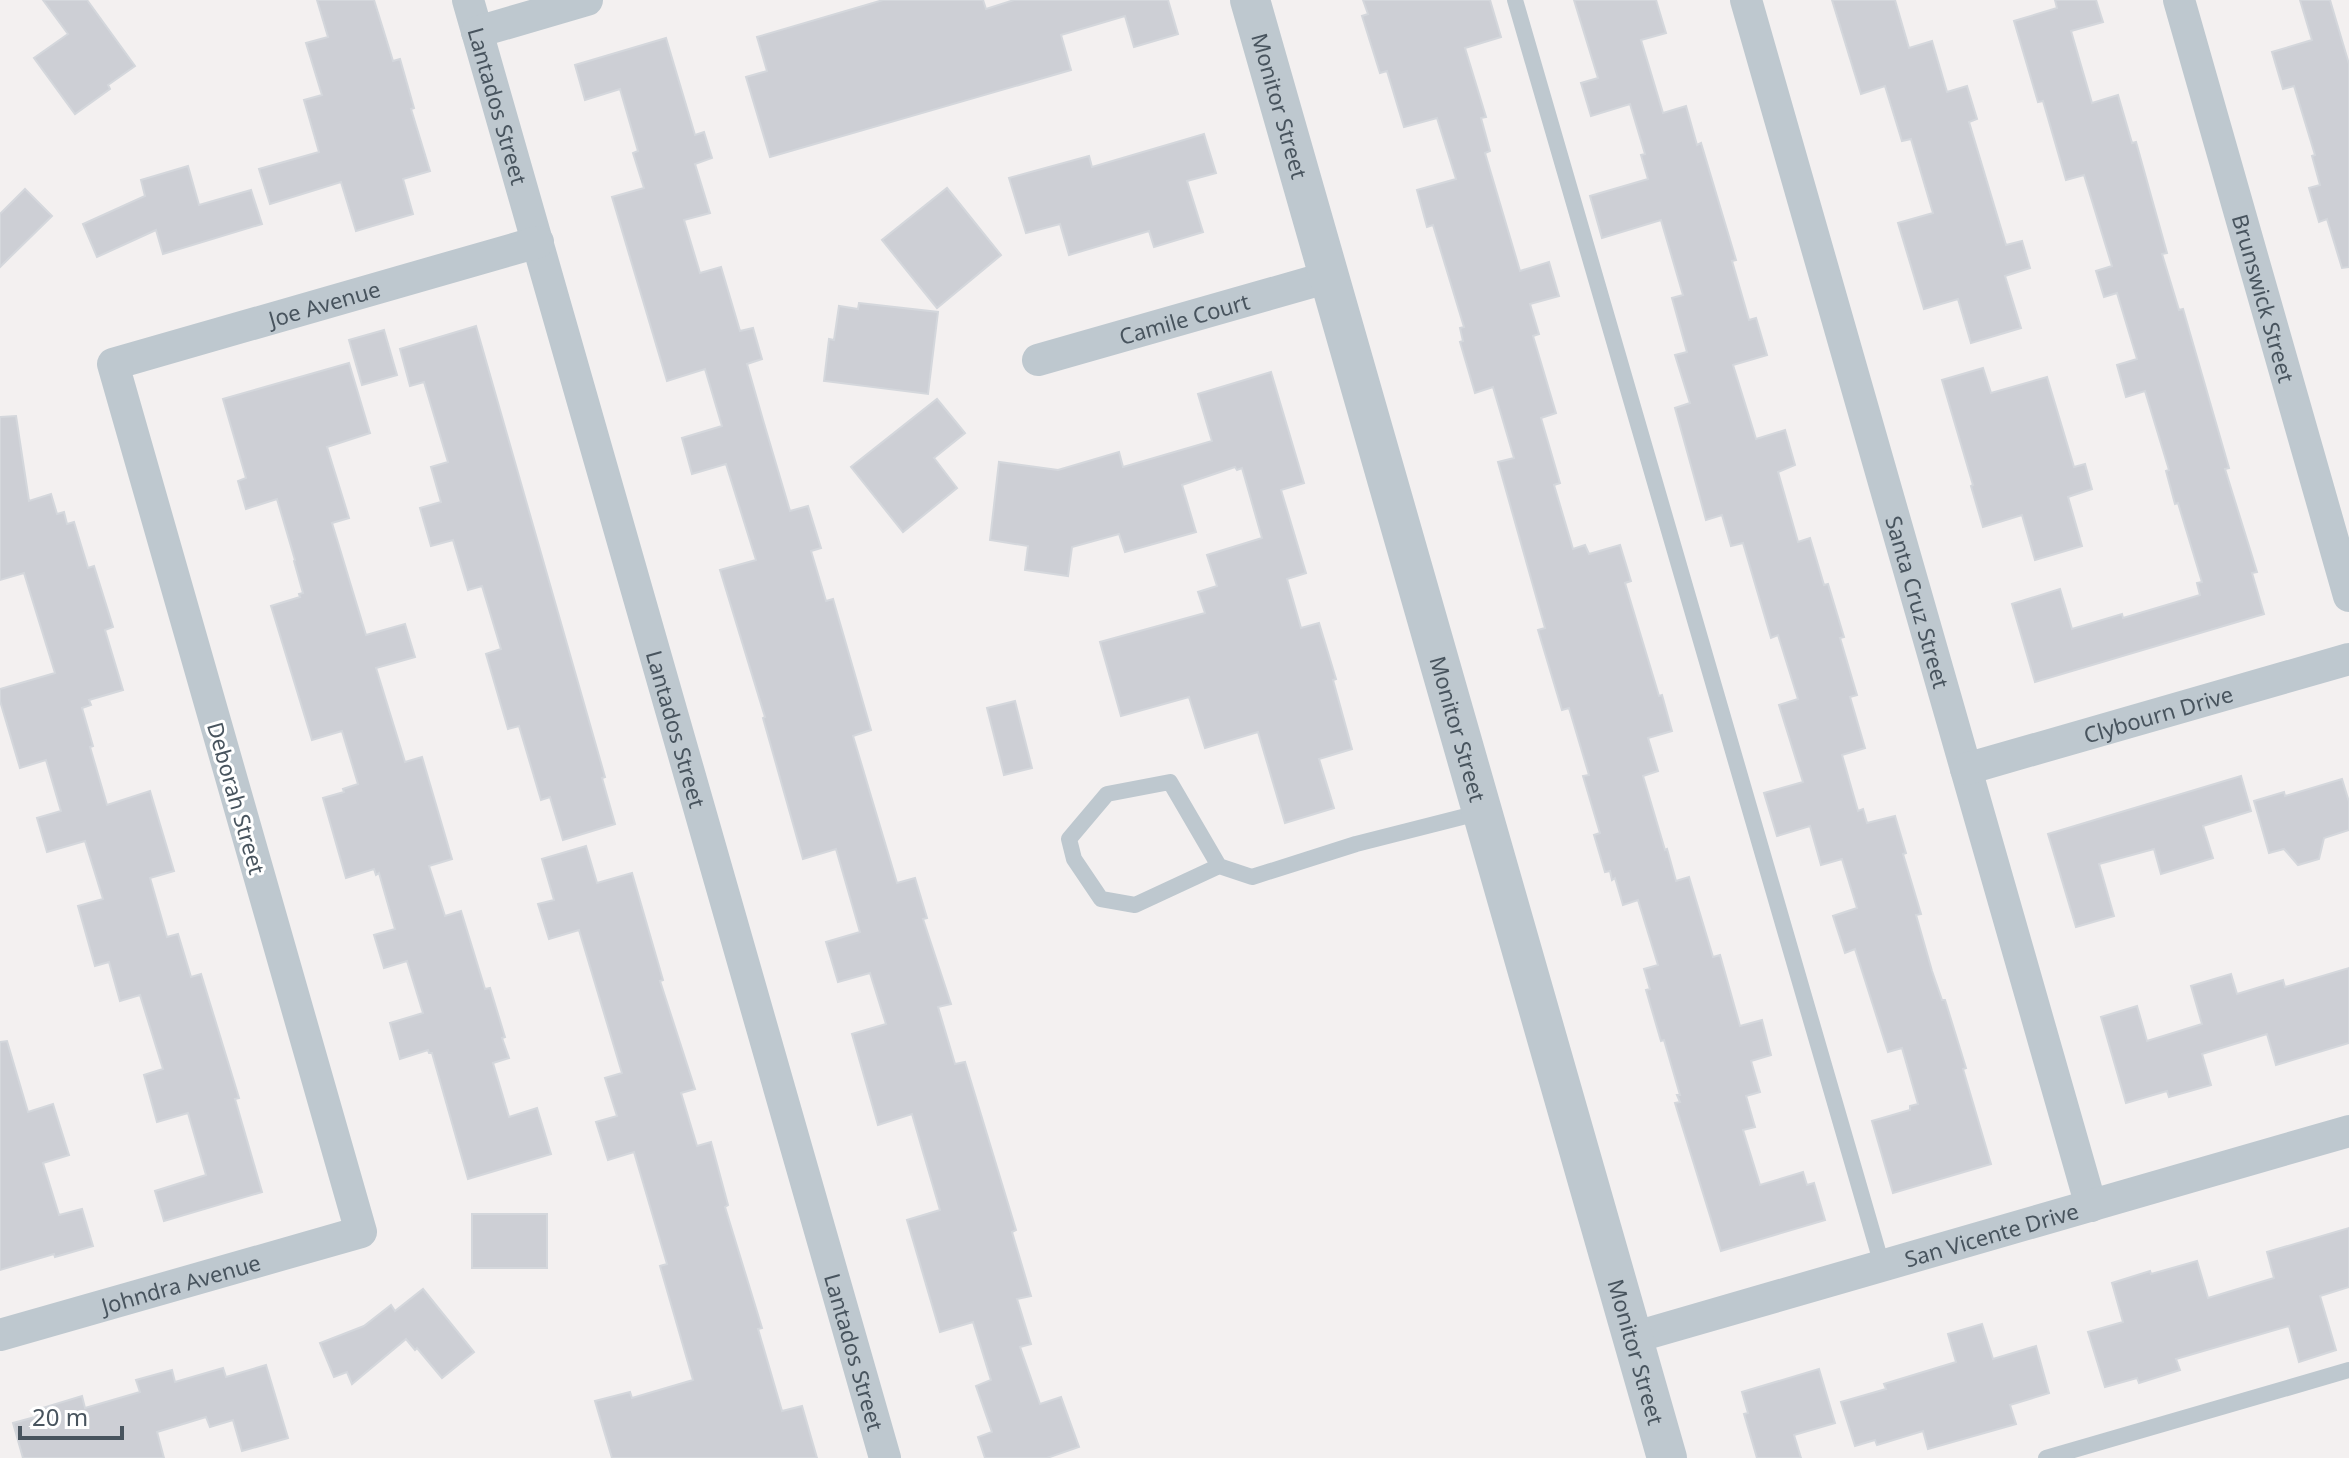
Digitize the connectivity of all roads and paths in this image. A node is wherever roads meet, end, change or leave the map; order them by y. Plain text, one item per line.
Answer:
1 (468, 0) edge
2 (587, 0) edge
3 (1250, 0) edge
4 (1515, 0) edge
5 (1746, 0) edge
6 (2179, 0) edge
7 (477, 32) junction
8 (538, 242) junction
9 (1329, 277) junction
10 (1038, 360) dead end
11 (113, 364) joint
12 (2349, 596) edge
13 (2349, 659) edge
14 (1966, 769) junction
15 (1482, 812) junction
16 (1219, 866) junction
17 (2349, 1131) edge
18 (2091, 1206) junction
19 (361, 1232) joint
20 (1882, 1265) junction
21 (0, 1335) edge
22 (1632, 1338) junction
23 (2349, 1370) edge
24 (885, 1458) edge
25 (1667, 1458) edge
26 (2046, 1458) edge

1 - 7 street, Lantados Street
2 - 7 street
3 - 9 street, Monitor Street
4 - 20 lane
5 - 14 street, Santa Cruz Street
6 - 12 street, Brunswick Street
7 - 8 street, Lantados Street
8 - 11 street, Joe Avenue
8 - 24 street, Lantados Street
9 - 10 street, Camile Court
9 - 15 street, Monitor Street
11 - 19 street, Deborah Street
13 - 14 street, Clybourn Drive
14 - 18 street, Santa Cruz Street
15 - 16 lane
15 - 22 street, Monitor Street
16 - 16 lane
17 - 18 street, San Vicente Drive
18 - 20 street, San Vicente Drive
19 - 21 street, Johndra Avenue
20 - 22 street, San Vicente Drive
22 - 25 street, Monitor Street
23 - 26 lane

